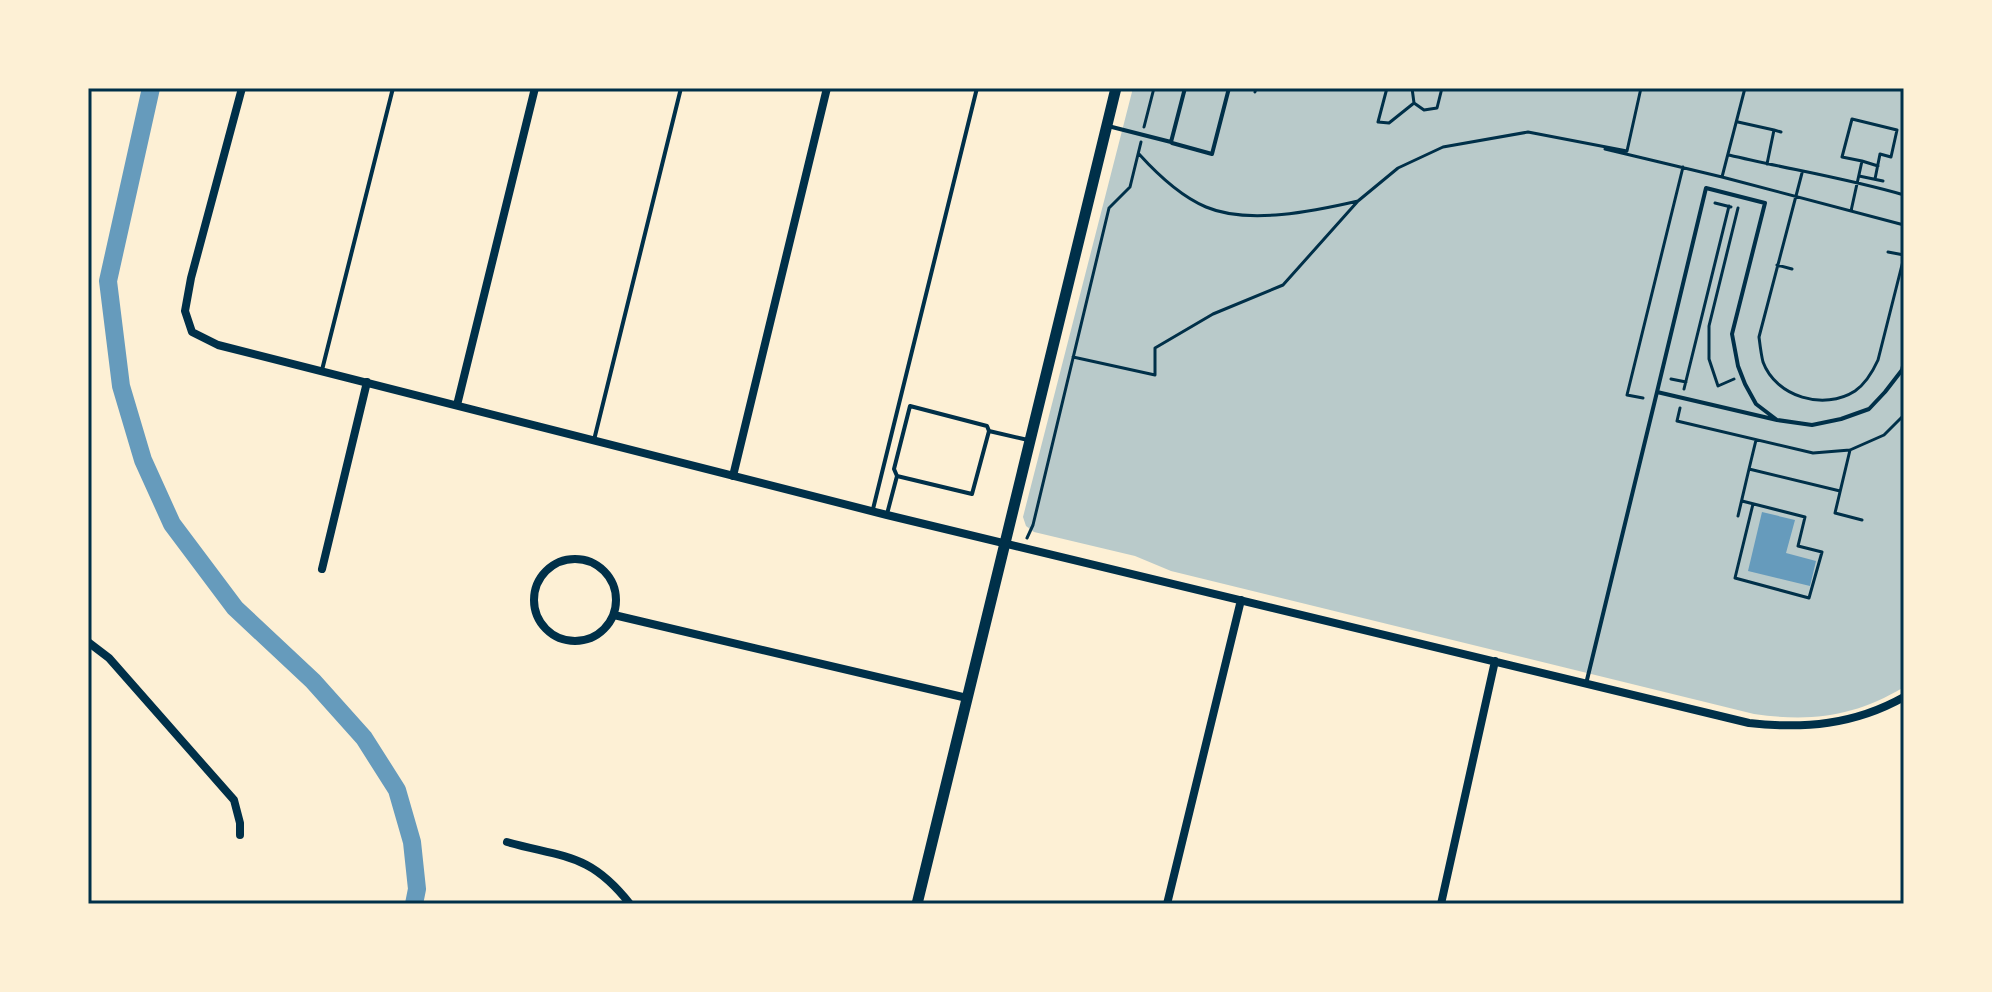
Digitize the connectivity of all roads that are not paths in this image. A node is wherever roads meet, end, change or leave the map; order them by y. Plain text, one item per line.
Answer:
1 (242, 88) edge
2 (393, 88) edge
3 (535, 88) edge
4 (681, 88) edge
5 (827, 88) edge
6 (977, 88) edge
7 (1116, 88) edge
8 (1185, 88) edge
9 (1229, 88) edge
10 (1107, 126) junction
11 (1171, 142) junction
12 (1904, 362) edge
13 (322, 370) junction
14 (367, 382) junction
15 (1657, 392) junction
16 (457, 405) junction
17 (1777, 420) junction
18 (989, 431) junction
19 (594, 440) junction
20 (1030, 440) junction
21 (733, 476) junction
22 (897, 476) junction
23 (873, 511) junction
24 (887, 515) junction
25 (1005, 543) junction
26 (322, 569) dead end
27 (1241, 600) junction
28 (614, 615) junction
29 (88, 642) edge
30 (1495, 661) junction
31 (1586, 684) junction
32 (1904, 697) edge
33 (967, 698) junction
34 (240, 835) dead end
35 (507, 842) dead end
36 (630, 904) edge
37 (917, 904) edge
38 (1167, 904) edge
39 (1441, 904) edge

1 - 13 street
2 - 13 lane
3 - 16 street
4 - 19 lane
5 - 21 street
6 - 23 lane
7 - 10 street
8 - 11 lane
9 - 11 lane
10 - 11 lane
10 - 20 street
12 - 17 lane
13 - 14 street
14 - 16 street
14 - 26 street
15 - 17 lane
15 - 17 lane
15 - 31 lane
16 - 19 street
18 - 20 lane
18 - 22 lane
18 - 22 lane
19 - 21 street
20 - 25 street
21 - 23 street
22 - 24 lane
23 - 24 street
24 - 25 street
25 - 27 street
25 - 33 street
27 - 30 street
27 - 38 street
28 - 28 street
28 - 33 street
29 - 34 street
30 - 31 street
30 - 39 street
31 - 32 street
33 - 37 street
35 - 36 street

